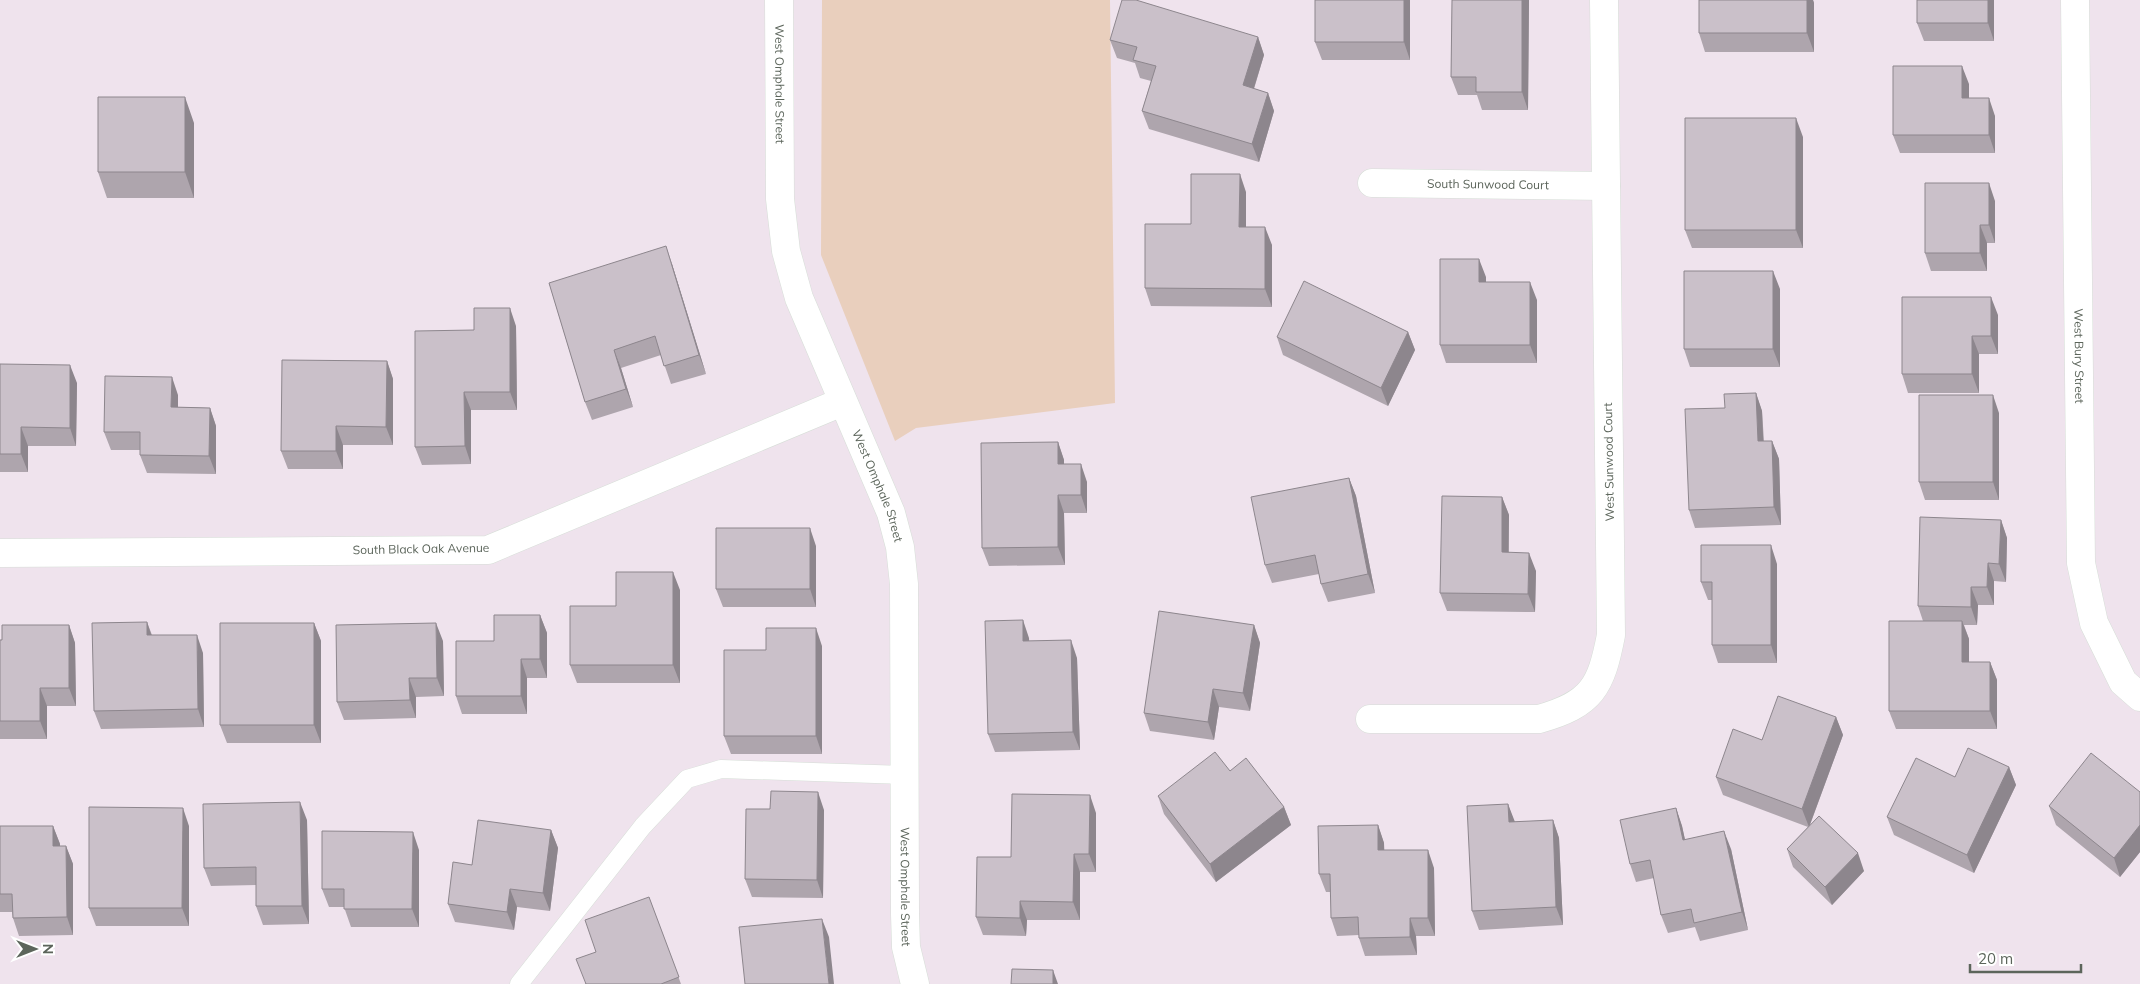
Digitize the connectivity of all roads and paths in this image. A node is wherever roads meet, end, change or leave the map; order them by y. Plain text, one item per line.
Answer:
1 (779, 0) edge
2 (1604, 0) edge
3 (2075, 0) edge
4 (1372, 183) dead end
5 (1606, 186) junction
6 (842, 402) junction
7 (0, 553) edge
8 (2140, 697) edge
9 (1370, 719) dead end
10 (905, 775) junction
11 (519, 984) edge
12 (915, 984) edge

1 - 6 street, West Omphale Street
2 - 5 street, West Sunwood Court
3 - 8 street, West Bury Street
4 - 5 street, South Sunwood Court
5 - 9 street, West Sunwood Court
6 - 7 street, South Black Oak Avenue
6 - 10 street, West Omphale Street
10 - 11 lane
10 - 12 street, West Omphale Street

